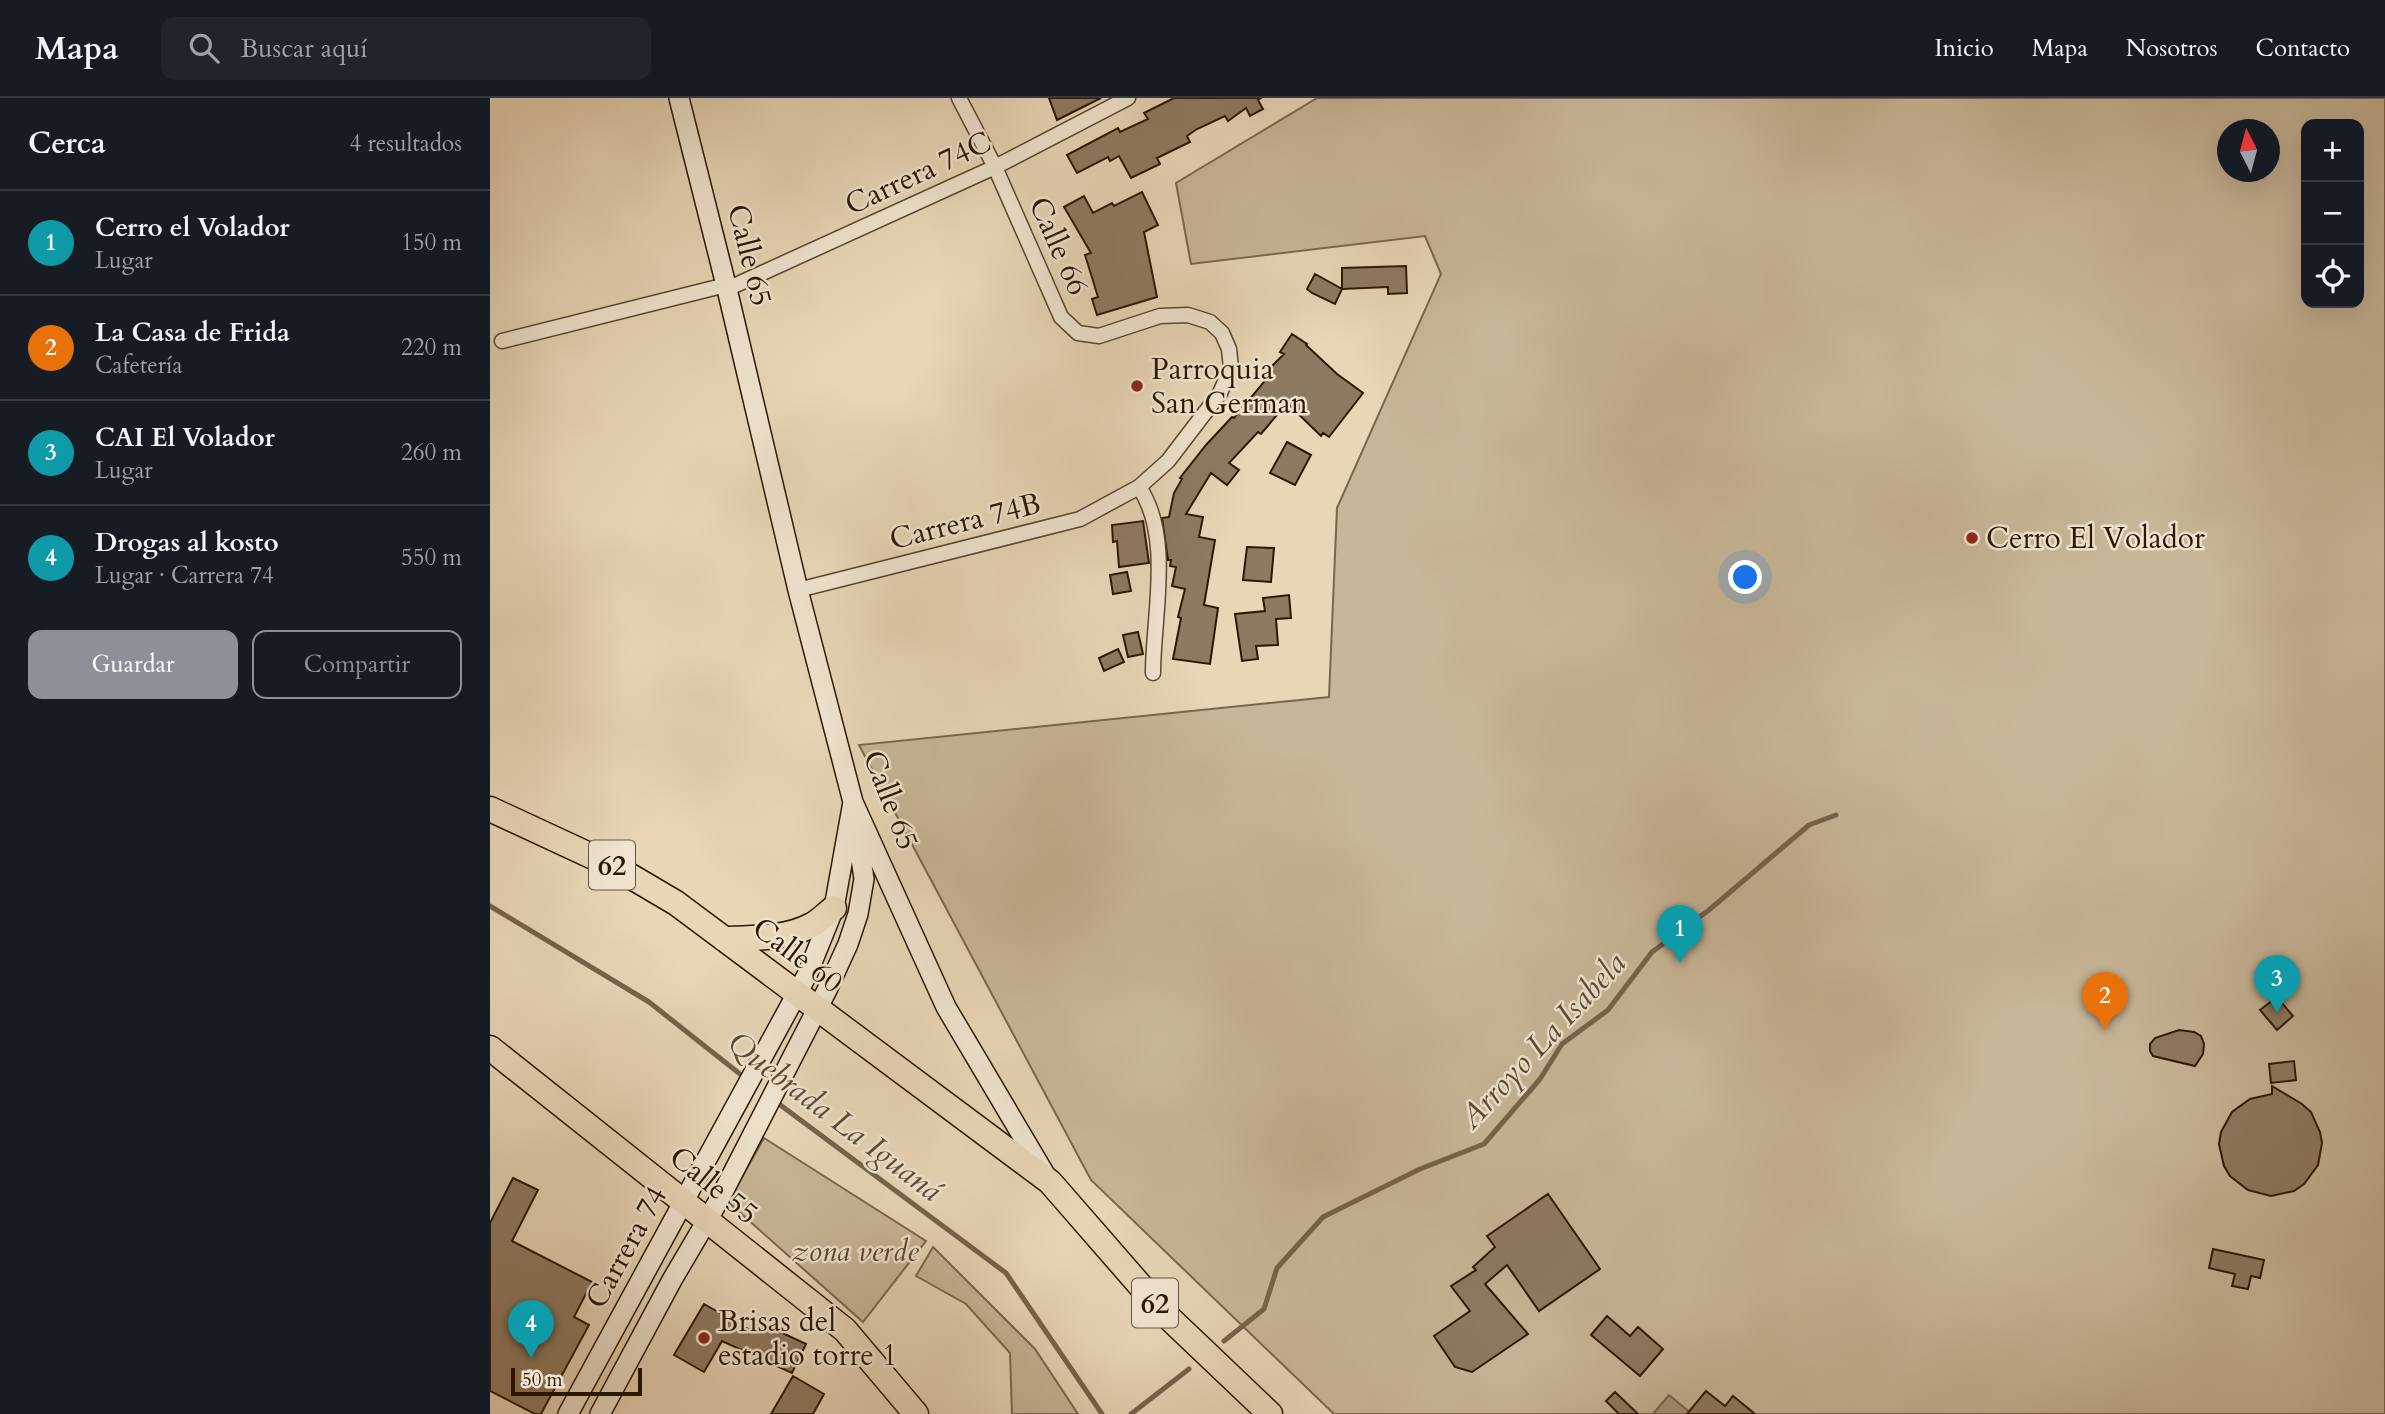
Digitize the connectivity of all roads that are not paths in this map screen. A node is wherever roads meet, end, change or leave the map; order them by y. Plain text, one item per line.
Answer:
1 (679, 98) edge
2 (960, 98) edge
3 (1128, 98) edge
4 (995, 167) junction
5 (727, 287) junction
6 (502, 341) dead end
7 (1229, 349) joint
8 (1139, 487) junction
9 (798, 590) junction
10 (1153, 673) dead end
11 (853, 802) junction
12 (490, 809) edge
13 (835, 908) junction
14 (724, 939) junction
15 (797, 994) junction
16 (817, 1009) junction
17 (490, 1048) edge
18 (1050, 1182) junction
19 (685, 1202) junction
20 (708, 1220) junction
21 (568, 1414) edge
22 (600, 1414) edge
23 (916, 1414) edge
24 (1270, 1414) edge

1 - 5 street, Calle 65
2 - 4 street, Calle 66
3 - 4 street, Carrera 74C
4 - 5 street, Carrera 74C
4 - 7 street, Calle 66
5 - 6 street, Carrera 74C
5 - 9 street, Calle 65
7 - 8 street, Carrera 74B
8 - 9 street, Carrera 74B
8 - 10 street
9 - 11 street, Calle 65
11 - 13 street, Carrera 74
11 - 16 street, Carrera 74
11 - 18 street, Calle 65
12 - 14 highway, Calle 60 / 62
13 - 14 highway
13 - 15 street, Carrera 74
14 - 15 highway, Calle 60 / 62
15 - 16 highway, Calle 60 / 62
15 - 19 street, Carrera 74
16 - 18 highway, Calle 60 / 62
16 - 20 street, Carrera 74
17 - 19 highway, Calle 55
18 - 24 highway, Calle 65 / 62
19 - 20 highway, Calle 55
19 - 21 street, Carrera 74
20 - 22 street, Carrera 74
20 - 23 highway, Calle 55

